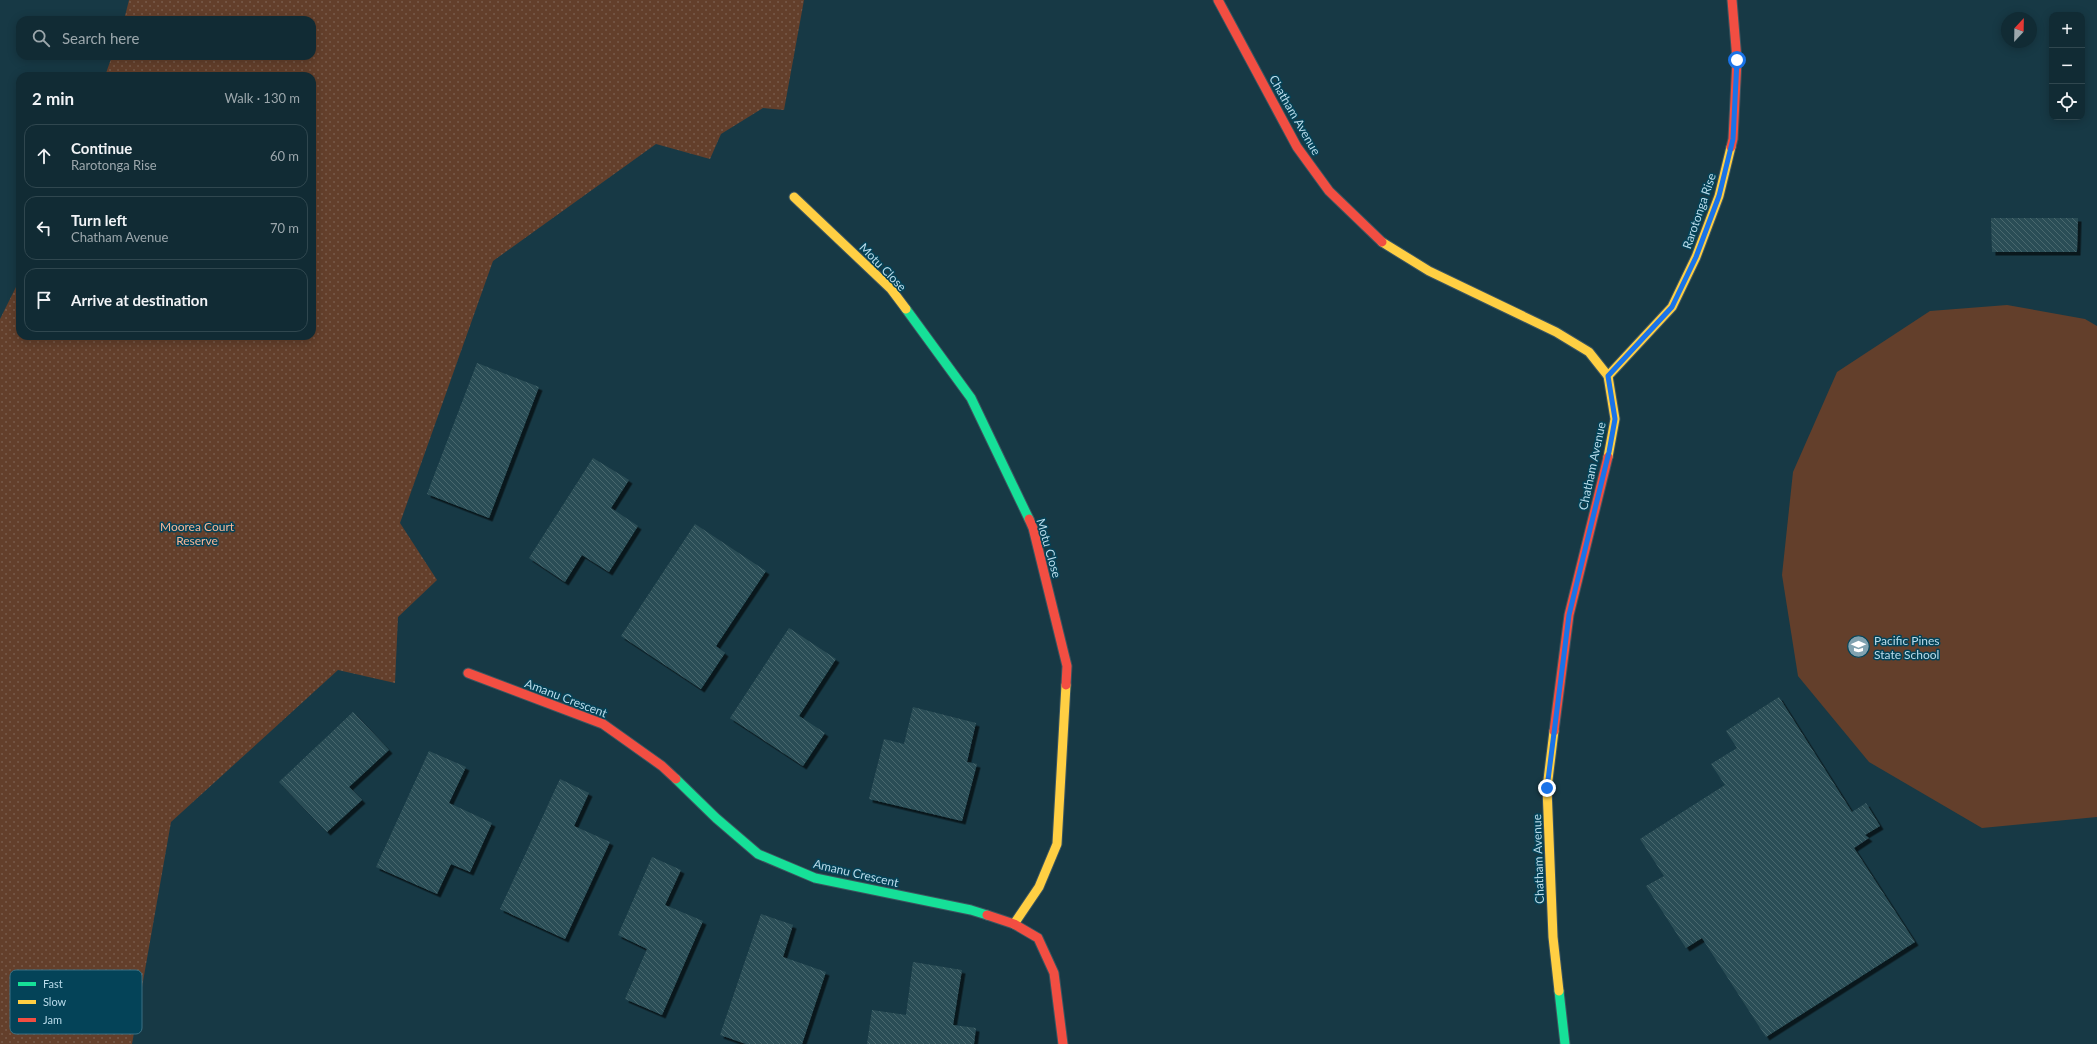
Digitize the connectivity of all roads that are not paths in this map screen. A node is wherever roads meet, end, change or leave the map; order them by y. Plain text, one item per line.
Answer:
1 (1218, 0) edge
2 (1732, 0) edge
3 (794, 197) dead end
4 (1608, 376) junction
5 (468, 673) dead end
6 (1014, 924) junction
7 (1063, 1044) edge
8 (1565, 1044) edge

1 - 4 street, Chatham Avenue
2 - 4 street, Rarotonga Rise
3 - 6 street, Motu Close
4 - 8 street, Chatham Avenue
5 - 6 street, Amanu Crescent
6 - 7 street, Amanu Crescent

